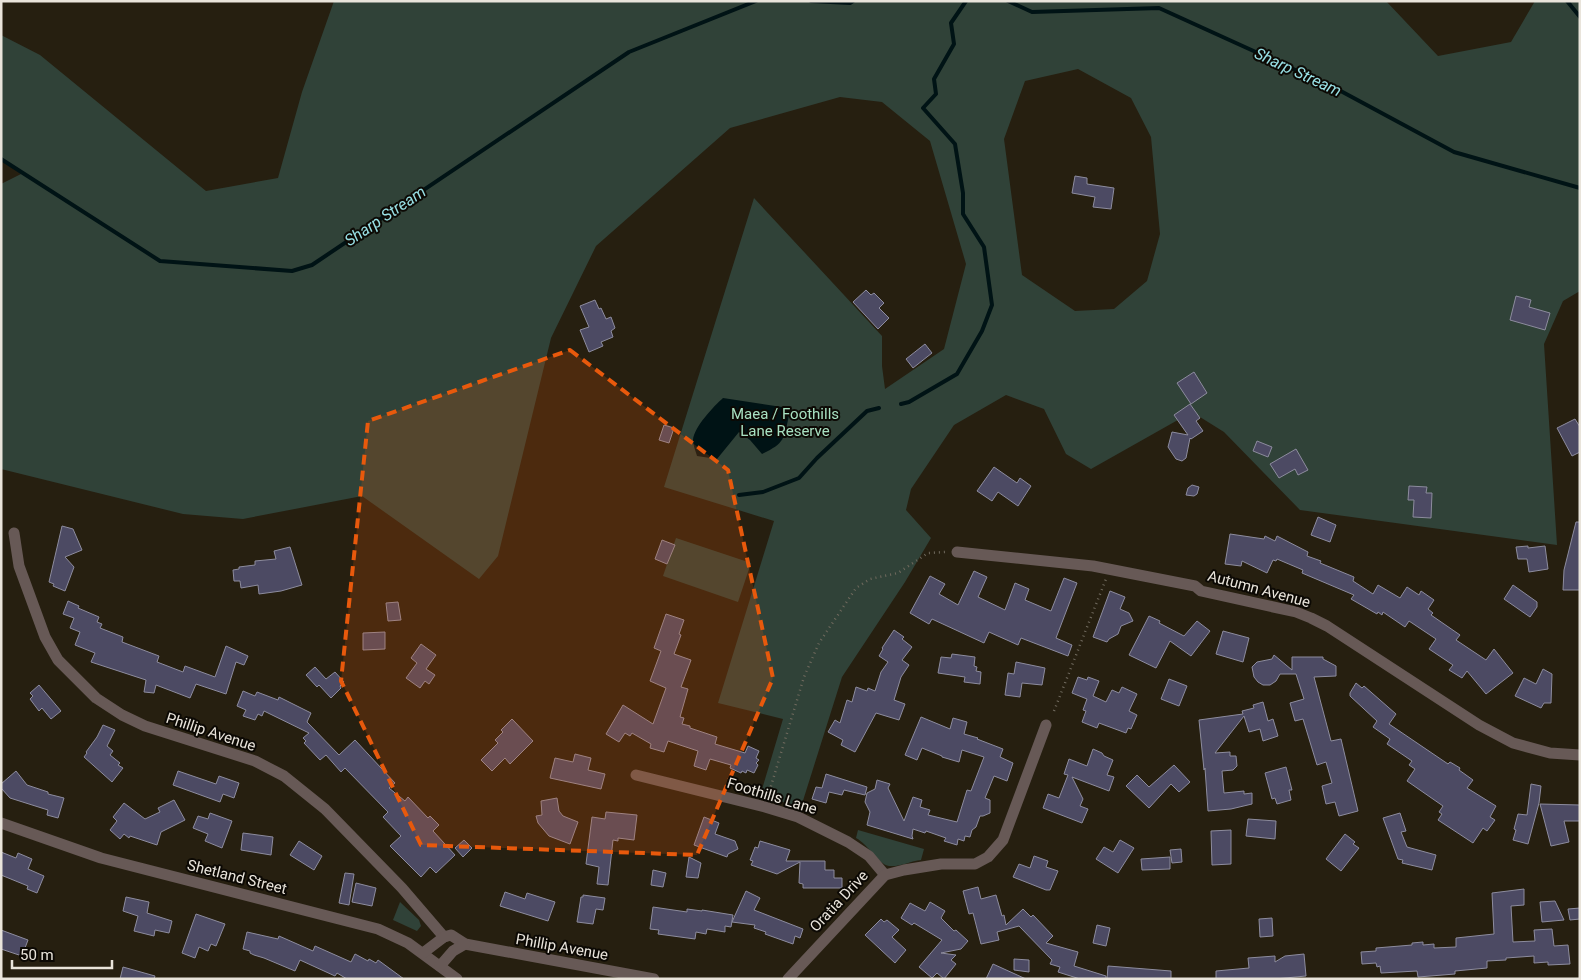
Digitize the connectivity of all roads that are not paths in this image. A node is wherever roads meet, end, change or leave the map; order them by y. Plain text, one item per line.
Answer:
1 (14, 533) dead end
2 (957, 552) road end
3 (1046, 725) dead end
4 (1580, 756) edge
5 (636, 775) dead end
6 (1, 823) edge
7 (884, 875) junction
8 (444, 937) junction
9 (465, 944) junction
10 (423, 953) junction
11 (440, 966) junction
12 (457, 979) edge
13 (654, 979) edge
14 (788, 979) edge

1 - 8 street, Phillip Avenue
2 - 4 street, Autumn Avenue
3 - 7 street, Oratia Drive
5 - 7 street, Foothills Lane
6 - 10 street, Shetland Street
7 - 14 street, Oratia Drive
8 - 9 street, Phillip Avenue
8 - 10 street
9 - 11 street
9 - 13 street, Phillip Avenue
10 - 11 street, Shetland Street
11 - 12 street, Shetland Street

